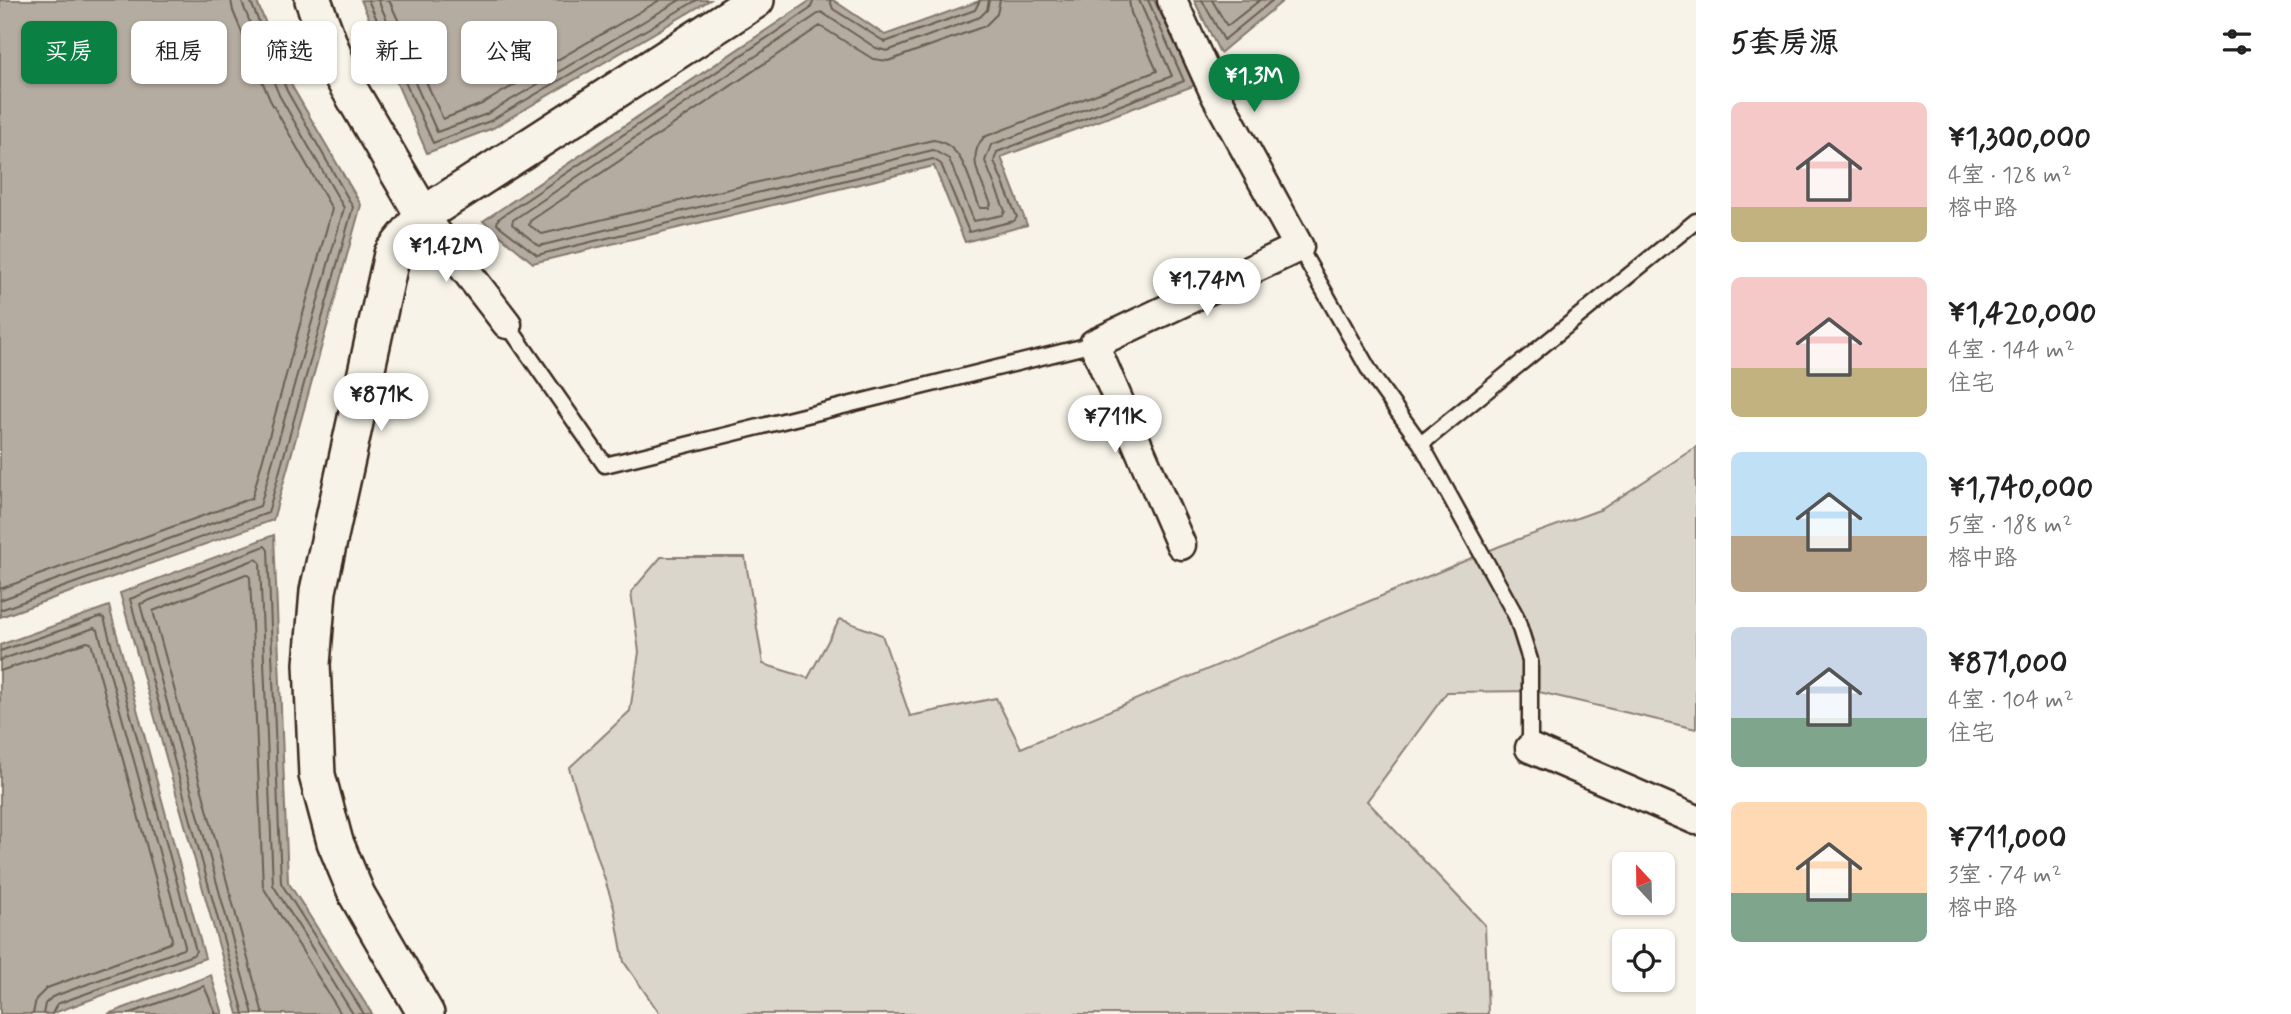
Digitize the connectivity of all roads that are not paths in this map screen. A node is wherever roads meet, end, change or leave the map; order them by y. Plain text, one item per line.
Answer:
1 (313, 0) edge
2 (756, 0) edge
3 (1171, 0) edge
4 (423, 215) junction
5 (1696, 221) edge
6 (1299, 247) junction
7 (507, 324) joint
8 (1094, 344) junction
9 (1421, 444) junction
10 (1181, 545) dead end
11 (1530, 748) joint
12 (1696, 820) edge
13 (426, 1014) edge

1 - 4 street
2 - 4 street
3 - 6 street
4 - 7 street
4 - 13 street
5 - 9 lane
6 - 8 street
6 - 9 lane
7 - 8 lane
8 - 10 street
9 - 11 lane
11 - 12 street

